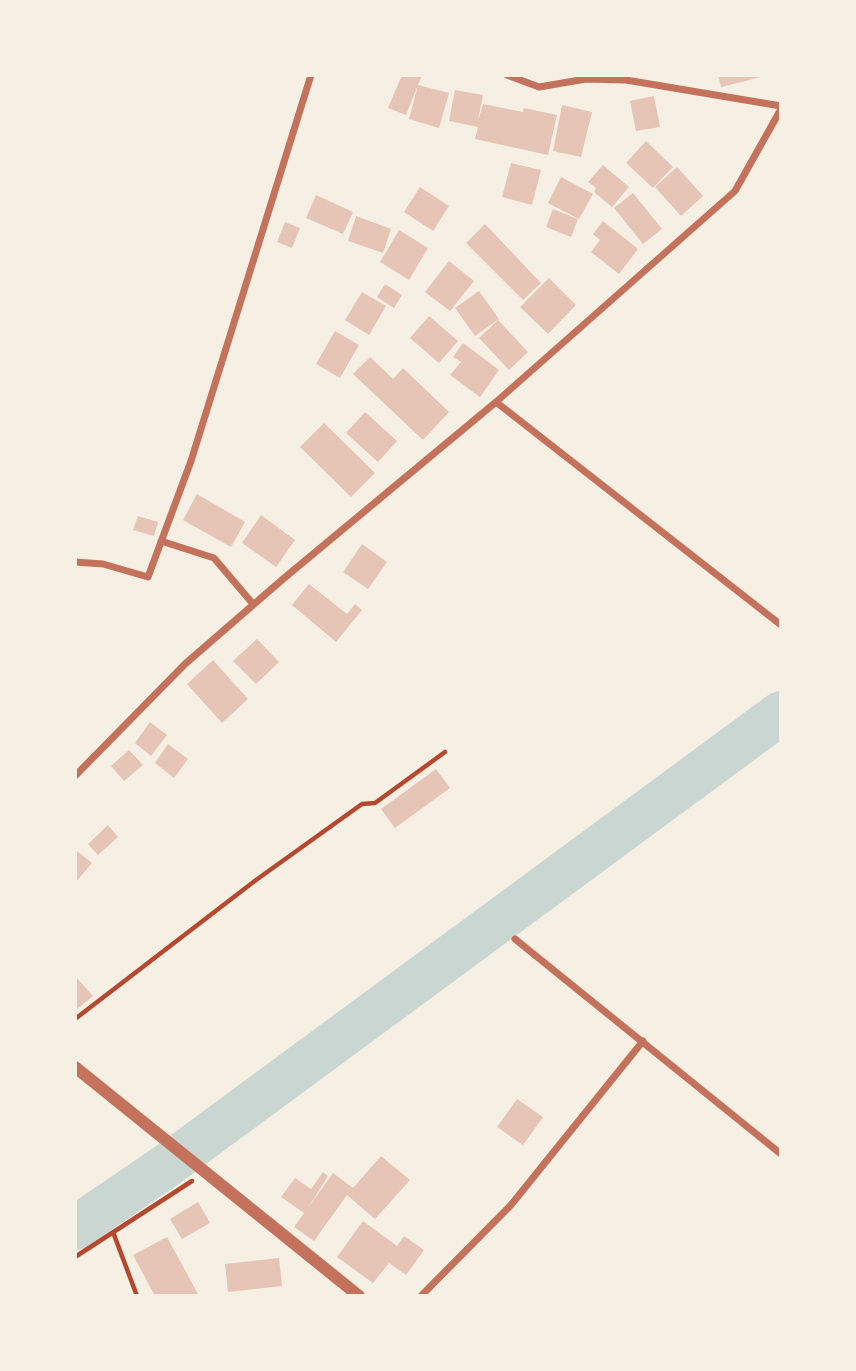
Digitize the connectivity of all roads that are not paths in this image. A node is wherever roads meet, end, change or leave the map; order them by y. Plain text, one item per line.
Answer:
1 (311, 75) edge
2 (507, 75) edge
3 (781, 107) edge
4 (496, 402) junction
5 (161, 541) junction
6 (75, 562) edge
7 (253, 604) junction
8 (781, 625) edge
9 (75, 776) edge
10 (515, 939) dead end
11 (643, 1041) junction
12 (75, 1067) edge
13 (781, 1154) edge
14 (359, 1296) edge
15 (421, 1296) edge

1 - 5 street
2 - 3 street
3 - 4 street
4 - 7 street
4 - 8 street
5 - 6 street
5 - 7 street
7 - 9 street
10 - 11 street
11 - 13 street
11 - 15 street
12 - 14 street

